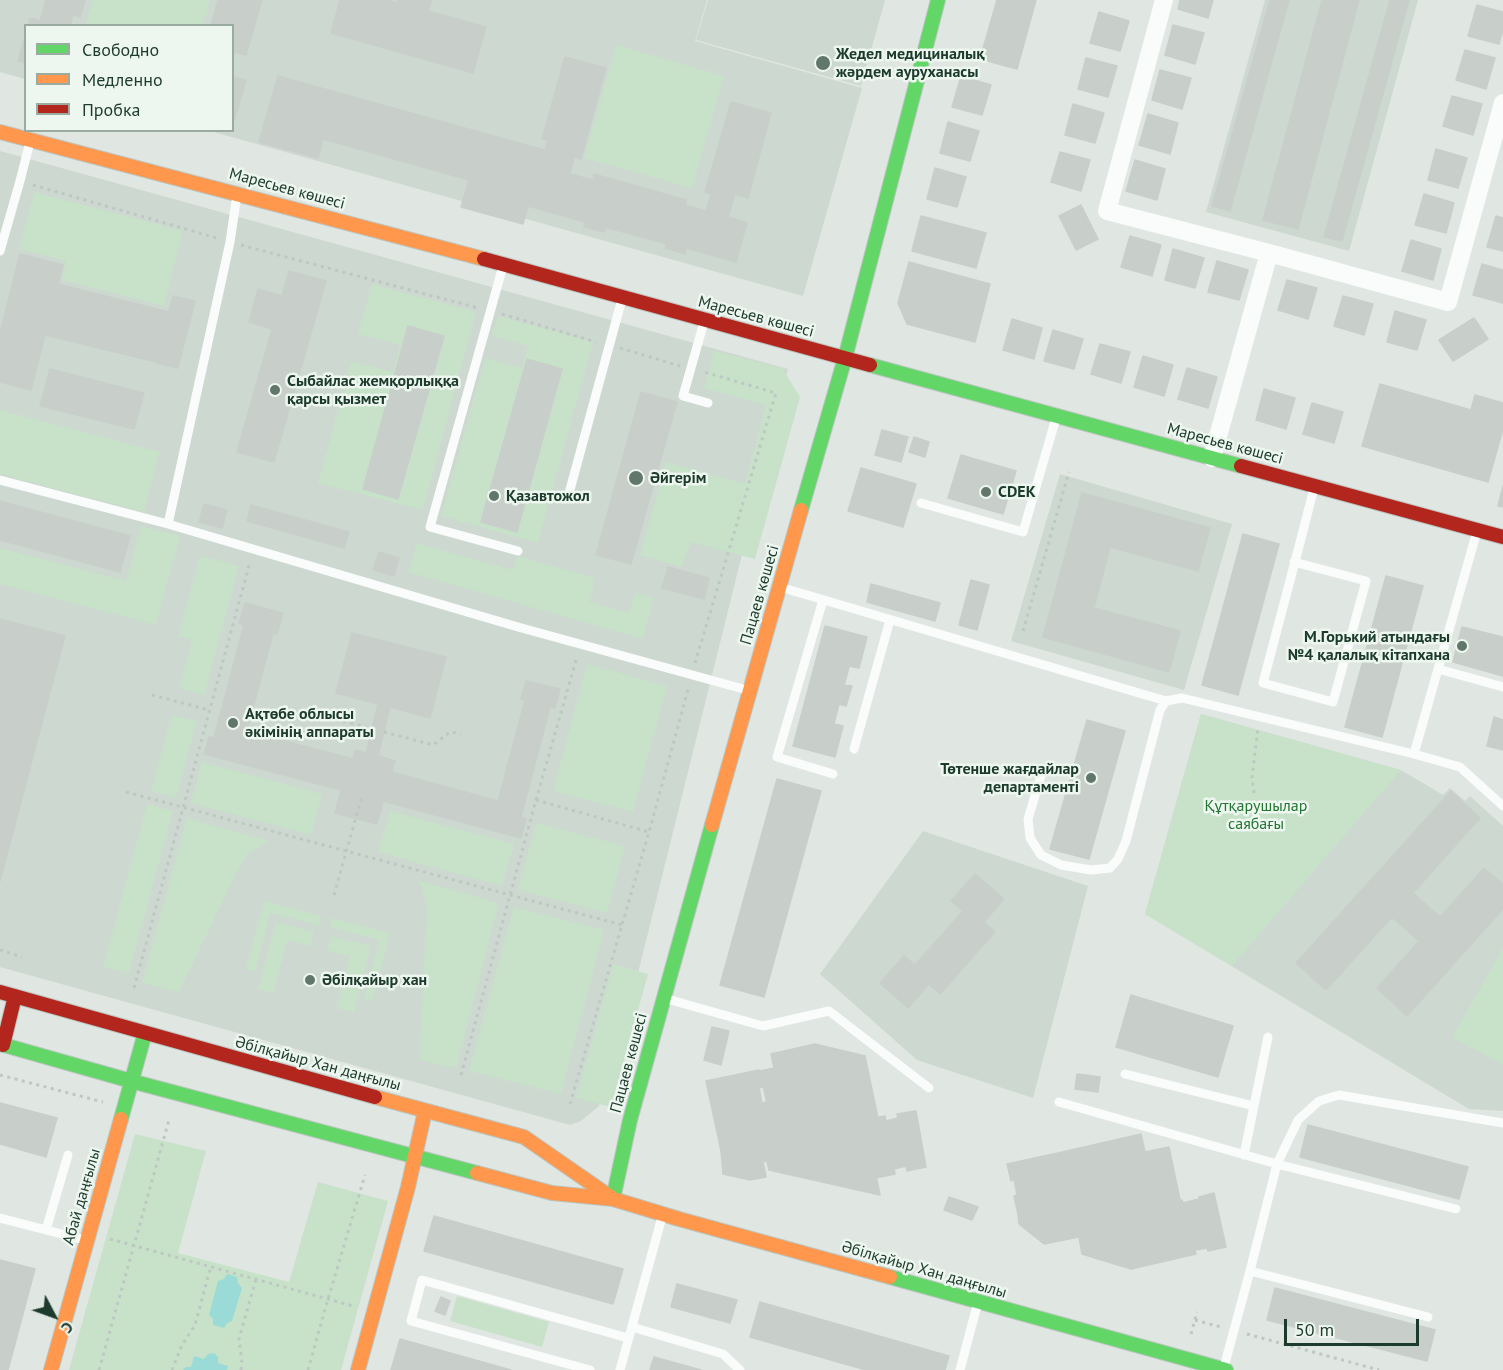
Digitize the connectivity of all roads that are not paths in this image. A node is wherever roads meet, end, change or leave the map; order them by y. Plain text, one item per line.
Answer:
1 (938, 0) edge
2 (1164, 0) edge
3 (1503, 103) edge
4 (0, 132) edge
5 (30, 140) junction
6 (237, 193) junction
7 (0, 251) edge
8 (1269, 253) junction
9 (504, 264) junction
10 (622, 297) junction
11 (704, 320) junction
12 (845, 358) junction
13 (708, 403) dead end
14 (1057, 416) junction
15 (1212, 458) junction
16 (0, 480) edge
17 (1314, 486) junction
18 (568, 497) dead end
19 (921, 503) dead end
20 (168, 524) junction
21 (1477, 530) junction
22 (1503, 537) edge
23 (518, 551) dead end
24 (1294, 562) junction
25 (779, 587) junction
26 (823, 600) junction
27 (890, 620) junction
28 (1438, 669) junction
29 (1503, 687) edge
30 (750, 691) junction
31 (1166, 701) junction
32 (854, 749) dead end
33 (1414, 754) junction
34 (1042, 772) dead end
35 (833, 774) dead end
36 (1503, 806) edge
37 (0, 992) edge
38 (15, 996) junction
39 (664, 999) junction
40 (145, 1033) junction
41 (1268, 1037) dead end
42 (1, 1044) edge
43 (1125, 1074) dead end
44 (131, 1081) junction
45 (929, 1088) dead end
46 (1059, 1102) dead end
47 (1254, 1106) junction
48 (425, 1111) junction
49 (1503, 1123) edge
50 (68, 1155) dead end
51 (1244, 1155) junction
52 (414, 1157) junction
53 (1277, 1164) junction
54 (613, 1199) junction
55 (1456, 1209) dead end
56 (663, 1215) junction
57 (0, 1218) edge
58 (46, 1230) junction
59 (87, 1240) junction
60 (1250, 1271) junction
61 (978, 1302) junction
62 (1428, 1317) dead end
63 (632, 1328) junction
64 (628, 1338) junction
65 (1208, 1368) edge
66 (51, 1370) edge
67 (358, 1370) edge
68 (590, 1370) edge
69 (620, 1370) edge
70 (740, 1370) edge
71 (960, 1370) edge
72 (1225, 1370) edge

1 - 12 main road, Пацаев көшесі
2 - 8 street
3 - 8 street
4 - 5 main road, Маресьев көшесі
5 - 6 main road, Маресьев көшесі
5 - 7 lane
6 - 9 main road, Маресьев көшесі
6 - 20 lane
8 - 15 street
9 - 10 main road, Маресьев көшесі
9 - 23 lane
10 - 11 main road, Маресьев көшесі
10 - 18 lane
11 - 12 main road, Маресьев көшесі
11 - 13 lane
12 - 14 main road, Маресьев көшесі
12 - 25 main road, Пацаев көшесі
14 - 15 main road, Маресьев көшесі
14 - 19 lane
15 - 17 main road, Маресьев көшесі
16 - 20 lane
17 - 21 main road, Маресьев көшесі
17 - 24 lane
20 - 30 lane
21 - 22 main road, Маресьев көшесі
21 - 28 lane
24 - 24 lane
25 - 26 lane
25 - 30 main road, Пацаев көшесі
26 - 27 lane
26 - 35 lane
27 - 31 lane
27 - 32 lane
28 - 29 lane
28 - 33 lane
30 - 39 main road, Пацаев көшесі
31 - 33 lane
31 - 34 lane
33 - 36 lane
37 - 38 main road, Әбілқайыр Хан даңғылы
38 - 40 main road, Әбілқайыр Хан даңғылы
38 - 42 main road
39 - 45 lane
39 - 54 main road, Пацаев көшесі
40 - 44 main road, Абай даңғылы
40 - 48 main road, Әбілқайыр Хан даңғылы
41 - 47 lane
42 - 44 main road, Әбілқайыр Хан даңғылы
43 - 47 lane
44 - 52 main road, Әбілқайыр Хан даңғылы
44 - 59 main road, Абай даңғылы
46 - 51 lane
47 - 51 lane
48 - 52 main road
48 - 54 main road, Әбілқайыр Хан даңғылы
49 - 53 lane
50 - 58 lane
51 - 53 lane
52 - 54 main road, Әбілқайыр Хан даңғылы
52 - 67 main road
53 - 55 lane
53 - 60 lane
54 - 56 main road, Әбілқайыр Хан даңғылы
56 - 61 main road, Әбілқайыр Хан даңғылы
56 - 63 lane
57 - 58 lane
58 - 59 lane
59 - 66 main road, Абай даңғылы
60 - 62 lane
60 - 72 lane
61 - 65 main road, Әбілқайыр Хан даңғылы
61 - 71 lane
63 - 64 lane
63 - 70 lane
64 - 68 lane
64 - 69 lane
65 - 72 main road, Әбілқайыр Хан даңғылы

